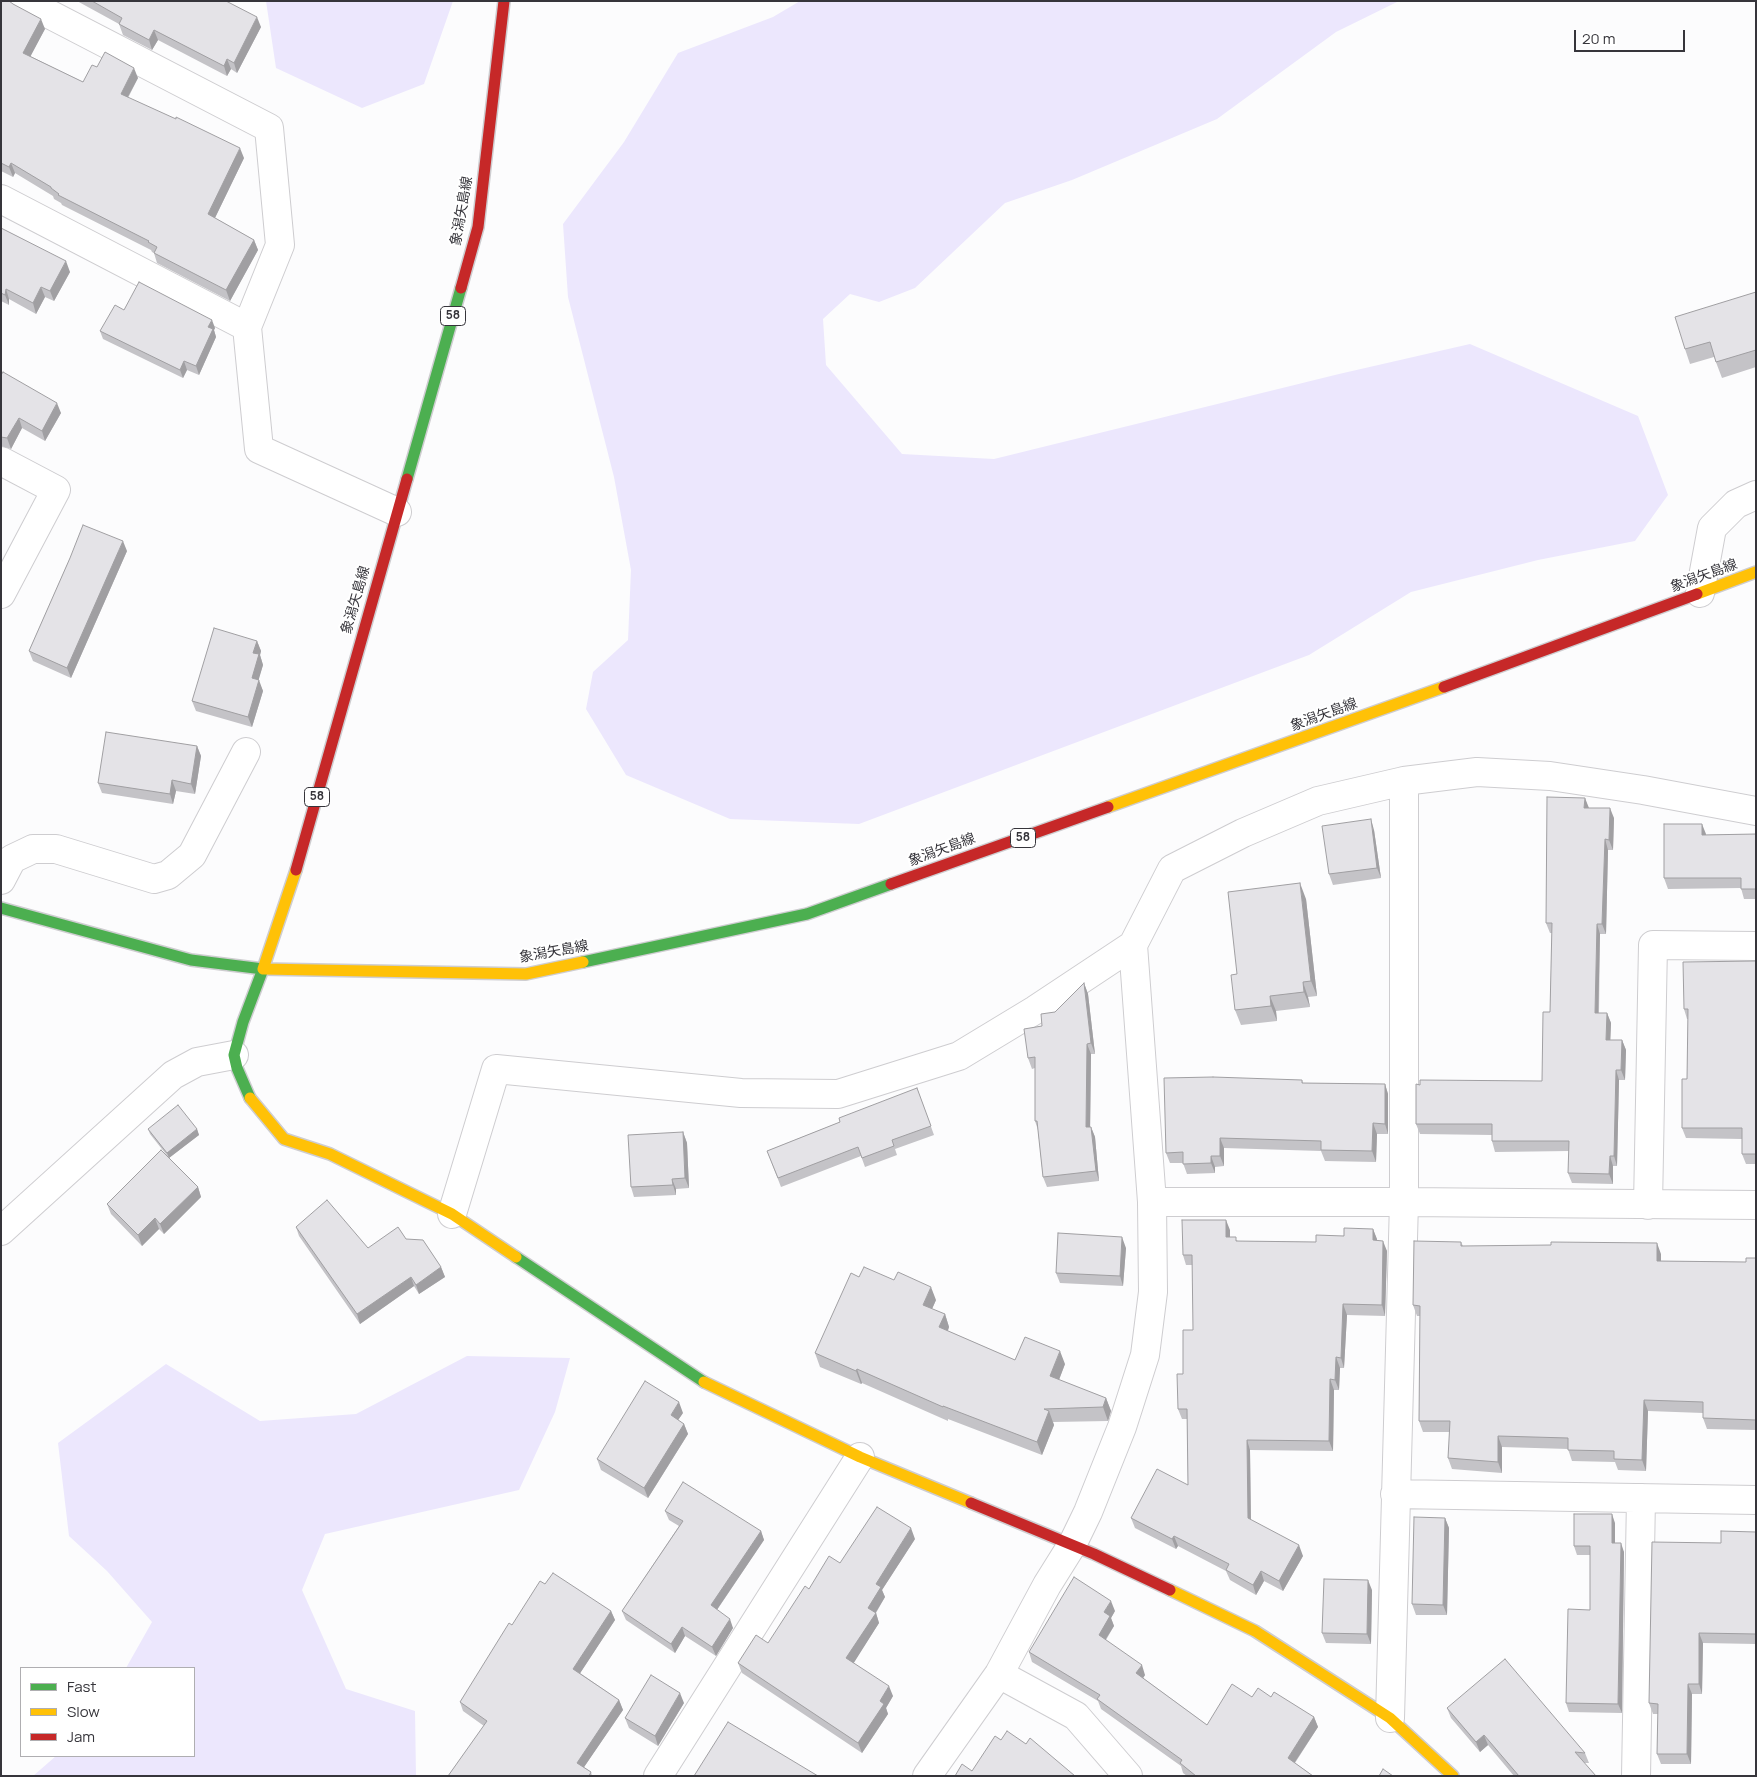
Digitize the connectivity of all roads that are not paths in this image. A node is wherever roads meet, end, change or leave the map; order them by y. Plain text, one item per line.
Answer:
1 (24, 1) edge
2 (504, 1) edge
3 (1, 199) edge
4 (247, 327) junction
5 (1, 462) edge
6 (1756, 495) edge
7 (397, 512) junction
8 (1756, 572) edge
9 (1700, 593) junction
10 (1, 594) edge
11 (246, 752) dead end
12 (1404, 781) junction
13 (1756, 811) edge
14 (1, 880) edge
15 (1, 908) edge
16 (1133, 945) junction
17 (1756, 946) edge
18 (263, 969) junction
19 (234, 1054) junction
20 (1152, 1202) junction
21 (1404, 1202) junction
22 (1648, 1205) junction
23 (1756, 1205) edge
24 (452, 1214) junction
25 (1, 1231) edge
26 (860, 1457) junction
27 (1395, 1494) junction
28 (1641, 1498) junction
29 (1756, 1500) edge
30 (1072, 1545) junction
31 (1000, 1674) junction
32 (1390, 1718) junction
33 (658, 1776) edge
34 (928, 1776) edge
35 (1128, 1776) edge
36 (1454, 1776) edge
37 (1636, 1776) edge

1 - 4 street
2 - 7 main road, 象潟矢島線 / 58
3 - 4 street
4 - 7 street
5 - 10 street
6 - 9 street
7 - 18 main road, 象潟矢島線 / 58
8 - 9 main road, 象潟矢島線 / 58
9 - 18 main road, 象潟矢島線 / 58
11 - 14 street
12 - 13 street
12 - 16 street
12 - 21 street
15 - 18 main road
16 - 20 street
16 - 24 street
17 - 22 street
18 - 19 main road
19 - 24 main road
19 - 25 street
20 - 21 street
20 - 30 street
21 - 22 street
21 - 27 street
22 - 23 street
24 - 26 main road
26 - 30 main road
26 - 33 street
27 - 28 street
27 - 32 street
28 - 29 street
28 - 37 street
30 - 31 street
30 - 32 main road
31 - 34 street
31 - 35 street
32 - 36 main road

